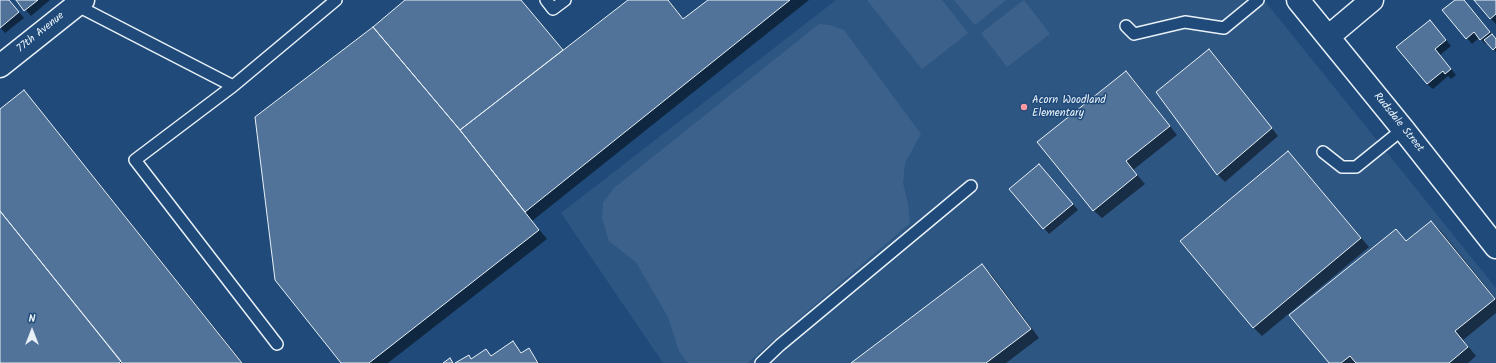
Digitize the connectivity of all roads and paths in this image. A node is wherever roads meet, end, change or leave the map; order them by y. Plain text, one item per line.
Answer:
1 (336, 0) edge
2 (546, 0) edge
3 (565, 0) edge
4 (1258, 0) edge
5 (1298, 0) edge
6 (1372, 0) edge
7 (80, 3) edge
8 (1126, 26) dead end
9 (1328, 36) junction
10 (0, 66) edge
11 (233, 86) junction
12 (1403, 129) junction
13 (1323, 152) dead end
14 (971, 186) dead end
15 (1496, 247) edge
16 (277, 344) dead end
17 (761, 363) edge

1 - 11 lane
2 - 3 lane
4 - 8 lane
5 - 9 street, Rudsdale Street
6 - 9 street
7 - 10 street, 77th Avenue
7 - 11 lane
9 - 12 street, Rudsdale Street
11 - 16 lane
12 - 13 lane
12 - 15 street, Rudsdale Street
14 - 17 lane

